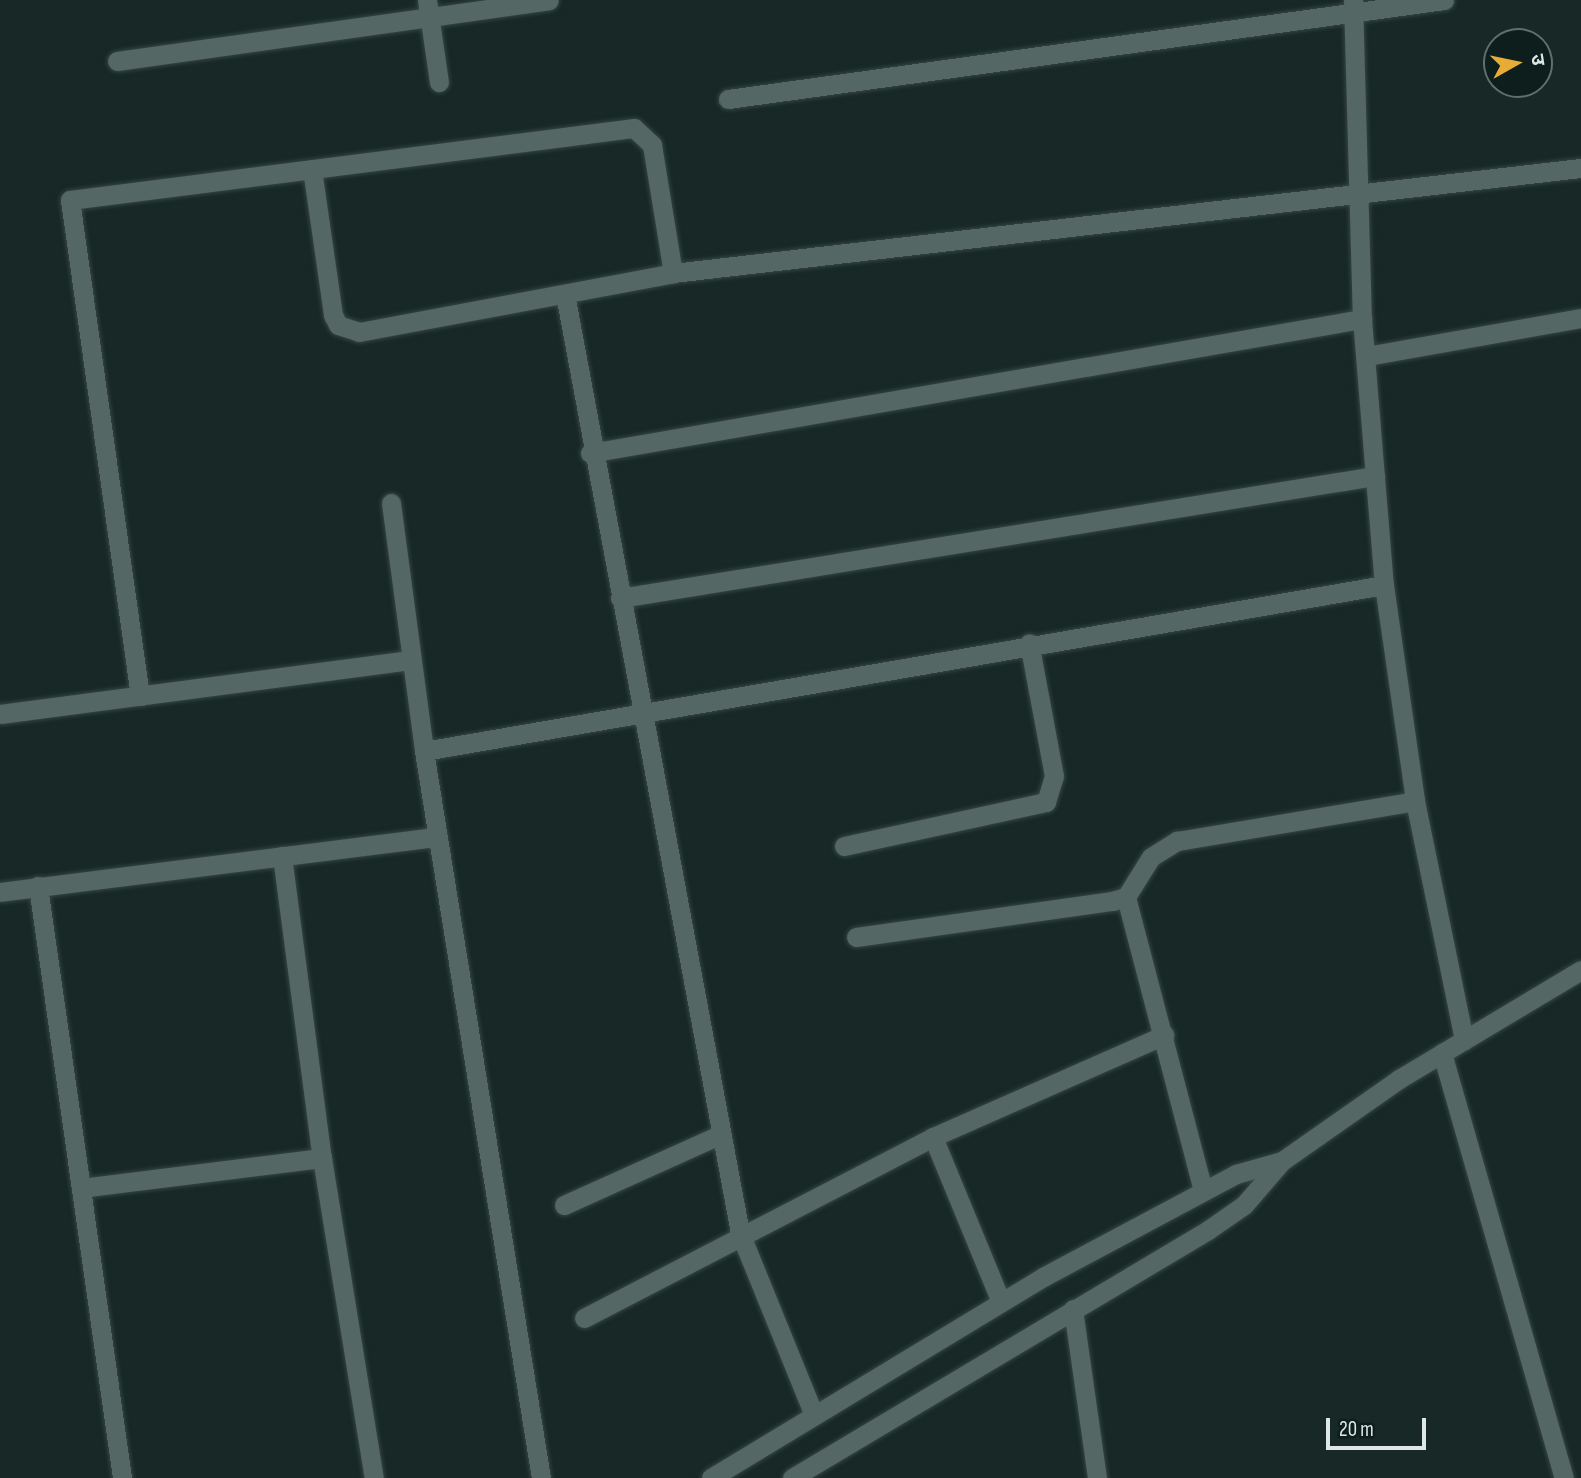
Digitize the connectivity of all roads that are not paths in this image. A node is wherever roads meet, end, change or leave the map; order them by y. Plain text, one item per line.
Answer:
1 (549, 0) edge
2 (1444, 0) edge
3 (1353, 5) edge
4 (428, 8) edge
5 (117, 61) dead end
6 (439, 82) dead end
7 (728, 99) dead end
8 (1581, 168) edge
9 (312, 169) junction
10 (1357, 198) junction
11 (673, 273) junction
12 (565, 294) junction
13 (1581, 318) edge
14 (1362, 319) junction
15 (1367, 356) junction
16 (590, 453) junction
17 (1375, 476) junction
18 (391, 503) dead end
19 (1384, 585) junction
20 (620, 598) junction
21 (1028, 643) junction
22 (410, 660) junction
23 (139, 696) junction
24 (0, 714) edge
25 (643, 717) junction
26 (424, 751) junction
27 (1415, 801) junction
28 (438, 836) junction
29 (844, 846) dead end
30 (282, 856) junction
31 (38, 886) junction
32 (0, 892) edge
33 (1126, 897) junction
34 (856, 937) dead end
35 (1581, 971) edge
36 (1164, 1035) junction
37 (1464, 1040) junction
38 (1442, 1052) junction
39 (719, 1135) junction
40 (933, 1137) junction
41 (322, 1158) junction
42 (1282, 1161) junction
43 (81, 1188) junction
44 (1203, 1190) junction
45 (564, 1205) dead end
46 (740, 1233) junction
47 (1000, 1302) junction
48 (1073, 1308) junction
49 (584, 1318) dead end
50 (814, 1415) junction
51 (122, 1478) edge
52 (374, 1478) edge
53 (541, 1478) edge
54 (711, 1478) edge
55 (792, 1478) edge
56 (1097, 1478) edge
57 (1564, 1478) edge

1 - 4 street
2 - 3 street
3 - 7 street
3 - 10 street
4 - 5 street
4 - 6 street
8 - 10 street
9 - 11 street
9 - 12 street
9 - 23 street
10 - 11 street
10 - 14 street
11 - 12 street
12 - 16 street
13 - 15 street
14 - 15 street
14 - 16 street
15 - 17 street
16 - 20 street
17 - 19 street
17 - 20 street
18 - 22 street
19 - 21 street
19 - 27 street
20 - 25 street
21 - 25 street
21 - 29 street
22 - 23 street
22 - 26 street
23 - 24 street
25 - 26 street
25 - 39 street
26 - 28 street
27 - 33 street
27 - 37 street
28 - 30 street
28 - 53 street
30 - 31 street
30 - 41 street
31 - 32 street
31 - 43 street
33 - 34 street
33 - 36 street
35 - 37 street
36 - 40 street
36 - 44 street
37 - 38 street
38 - 42 street
38 - 57 street
39 - 45 street
39 - 46 street
40 - 46 street
40 - 47 street
41 - 43 street
41 - 52 street
42 - 44 street
42 - 48 street
43 - 51 street
44 - 47 street
46 - 49 street
46 - 50 street
47 - 50 street
48 - 55 street
48 - 56 street
50 - 54 street

